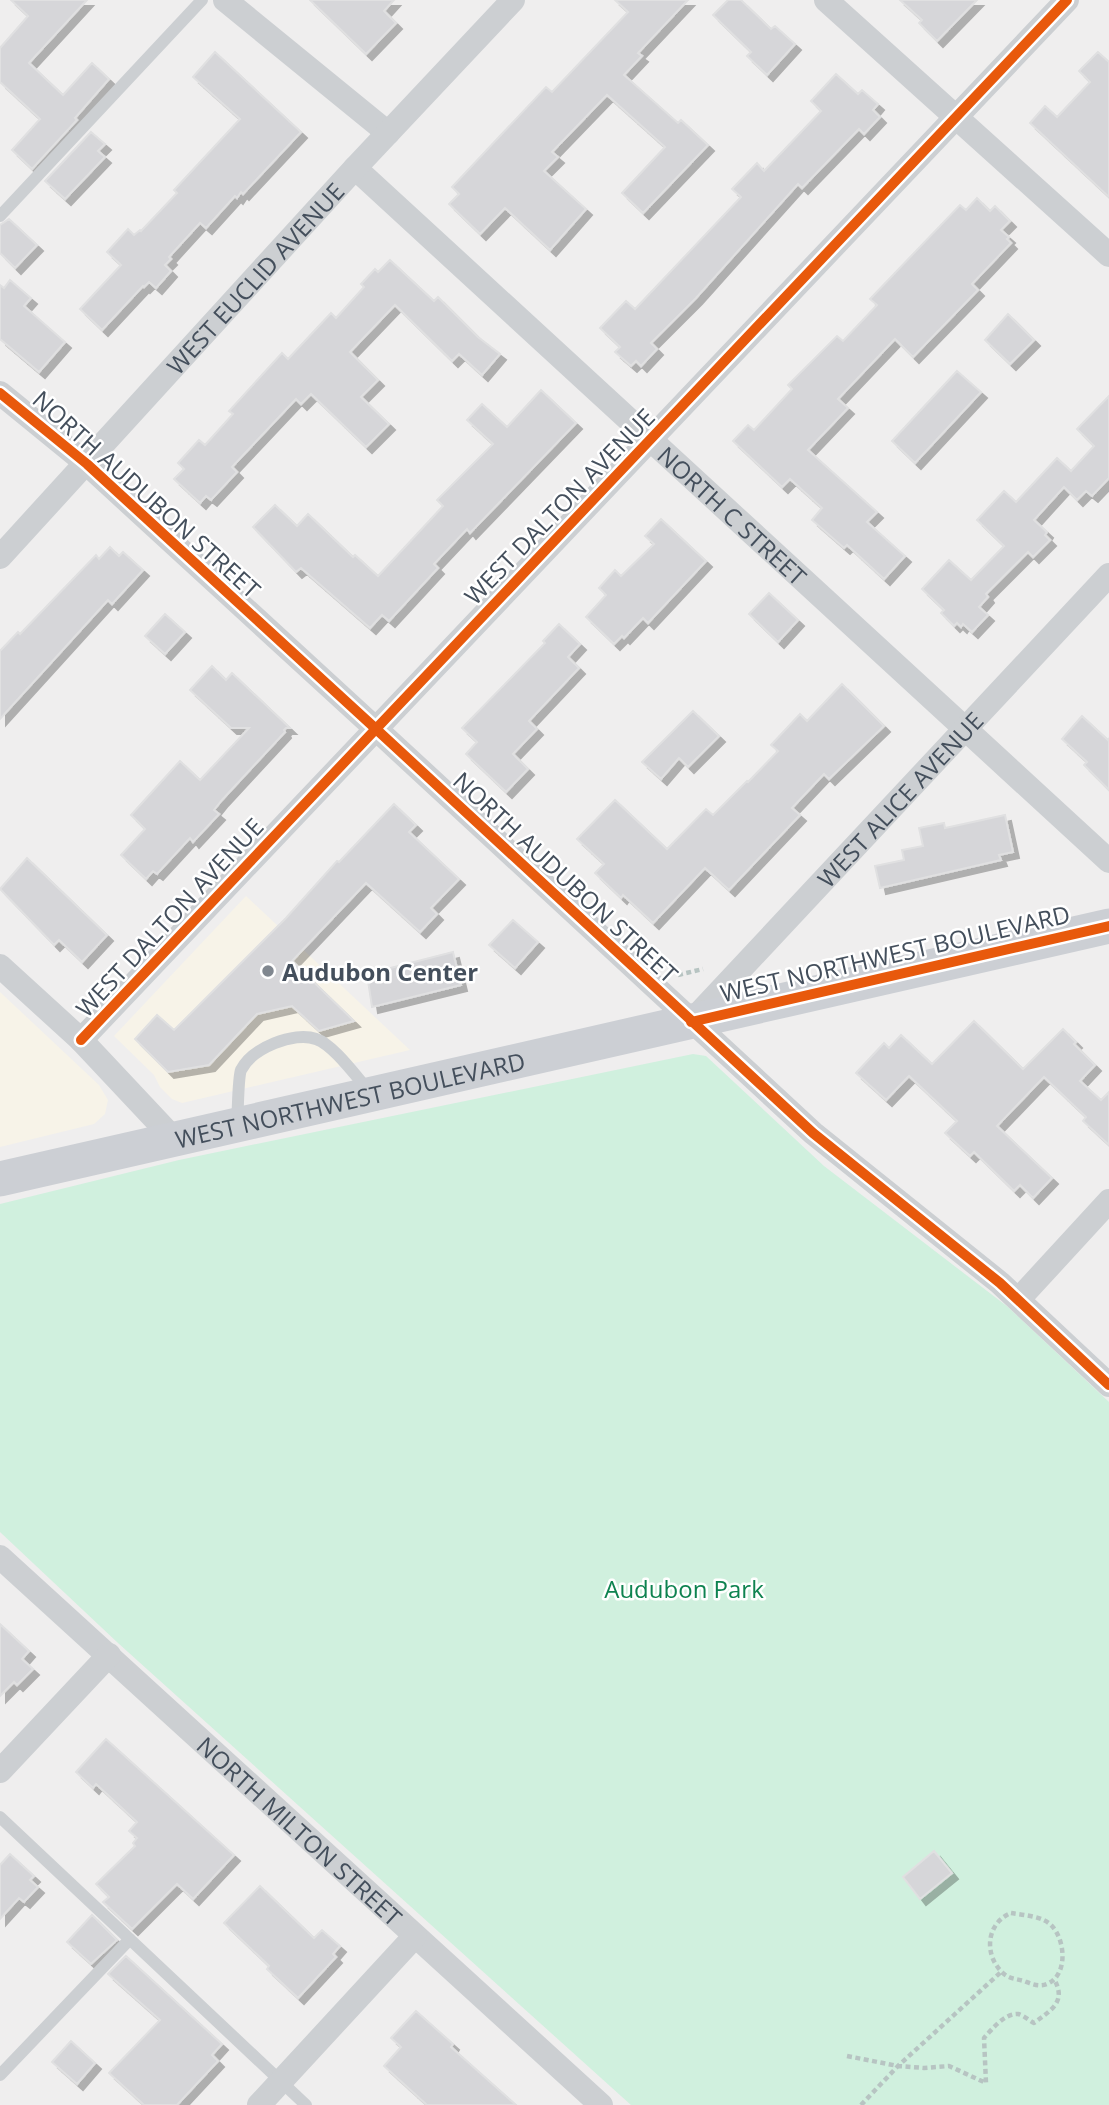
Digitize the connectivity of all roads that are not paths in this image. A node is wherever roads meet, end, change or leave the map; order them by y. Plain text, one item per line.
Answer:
1 (202, 0) edge
2 (225, 0) edge
3 (513, 0) edge
4 (826, 0) edge
5 (1067, 0) edge
6 (957, 116) junction
7 (388, 133) junction
8 (355, 168) junction
9 (0, 216) edge
10 (1109, 255) edge
11 (0, 393) edge
12 (650, 440) junction
13 (87, 464) junction
14 (0, 557) edge
15 (1109, 575) edge
16 (376, 729) junction
17 (964, 729) junction
18 (1109, 861) edge
19 (1109, 926) edge
20 (0, 966) edge
21 (691, 1021) junction
22 (81, 1040) junction
23 (371, 1093) junction
24 (237, 1124) junction
25 (173, 1138) junction
26 (0, 1179) edge
27 (1109, 1201) edge
28 (1019, 1299) junction
29 (1109, 1385) edge
30 (0, 1557) edge
31 (109, 1655) junction
32 (0, 1770) edge
33 (0, 1817) edge
34 (415, 1936) junction
35 (130, 1939) junction
36 (0, 2075) edge
37 (280, 2082) junction
38 (258, 2105) edge
39 (306, 2105) edge
40 (601, 2105) edge

1 - 9 lane
2 - 7 street
3 - 7 street, WEST EUCLID AVENUE
4 - 6 street
5 - 6 street, WEST DALTON AVENUE
6 - 10 street
6 - 12 street, WEST DALTON AVENUE
7 - 8 street, WEST EUCLID AVENUE
8 - 12 street, NORTH C STREET
8 - 13 street, WEST EUCLID AVENUE
11 - 13 street, NORTH AUDUBON STREET
12 - 16 street, WEST DALTON AVENUE
12 - 17 street, NORTH C STREET
13 - 14 street, WEST EUCLID AVENUE
13 - 16 street, NORTH AUDUBON STREET
15 - 17 street, WEST ALICE AVENUE
16 - 21 street, NORTH AUDUBON STREET
16 - 22 street, WEST DALTON AVENUE
17 - 18 street, NORTH C STREET
17 - 21 street, WEST ALICE AVENUE
19 - 21 main road, WEST NORTHWEST BOULEVARD
20 - 22 street
21 - 23 main road, WEST NORTHWEST BOULEVARD
21 - 28 street, NORTH AUDUBON STREET
22 - 25 street
23 - 24 main road, WEST NORTHWEST BOULEVARD
23 - 24 lane
24 - 25 main road, WEST NORTHWEST BOULEVARD
25 - 26 main road, WEST NORTHWEST BOULEVARD
27 - 28 street
28 - 29 street, NORTH AUDUBON STREET
30 - 31 street, NORTH MILTON STREET
31 - 32 street
31 - 34 street, NORTH MILTON STREET
33 - 35 lane
34 - 37 street
34 - 40 street, NORTH MILTON STREET
35 - 36 lane
35 - 37 lane
37 - 38 street
37 - 39 lane

